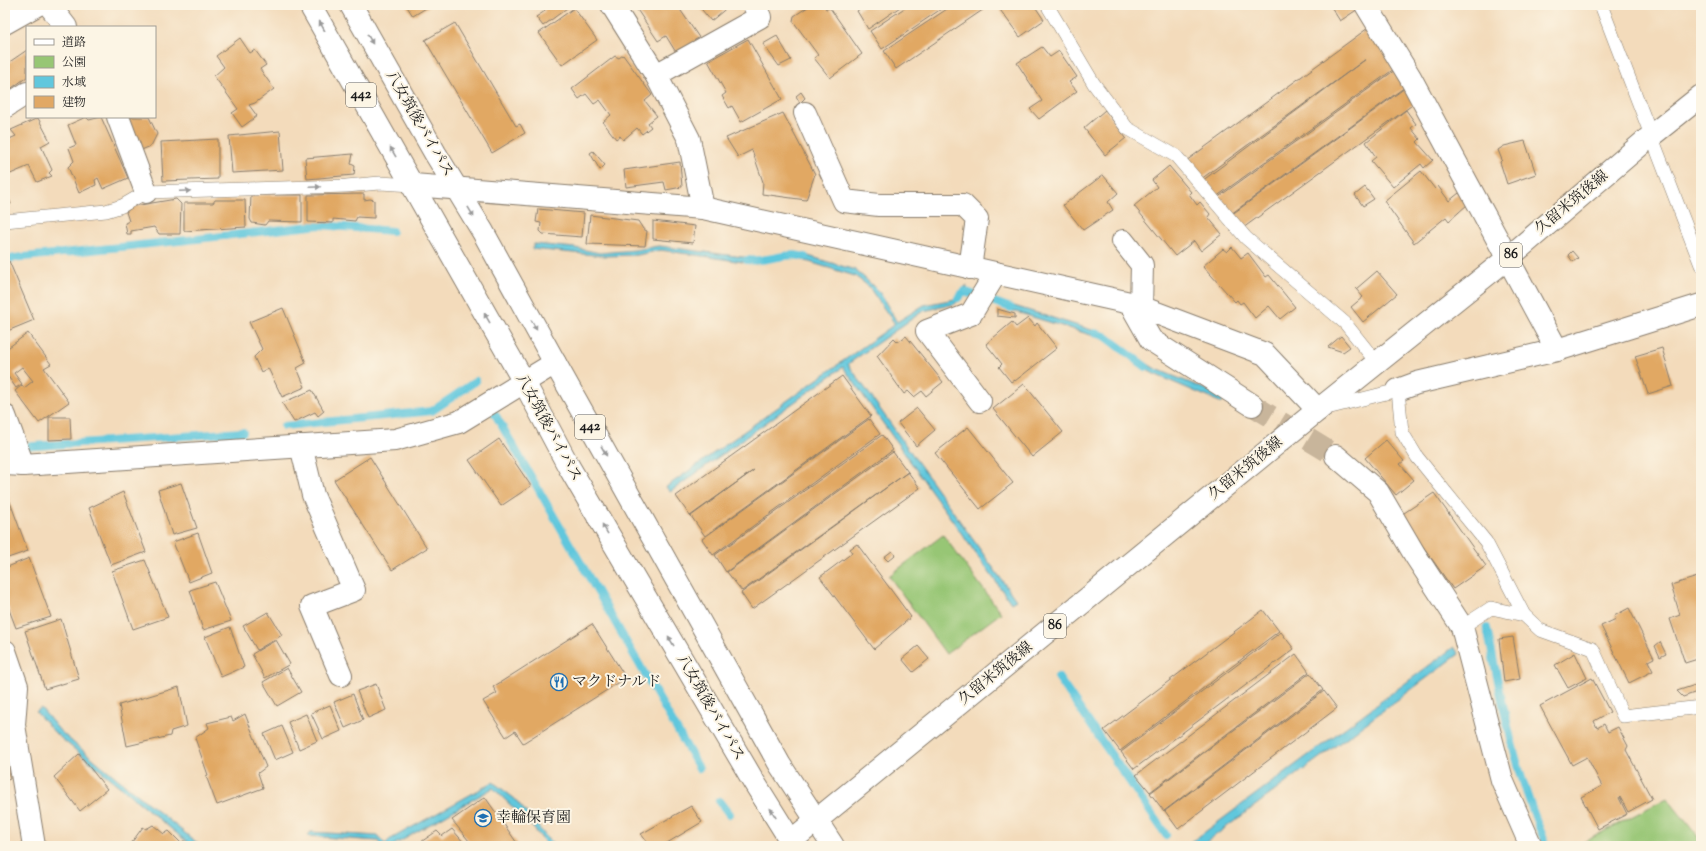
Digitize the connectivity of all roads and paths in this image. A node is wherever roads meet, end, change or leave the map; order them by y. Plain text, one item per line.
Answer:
1 (37, 5) edge
2 (49, 5) edge
3 (310, 5) edge
4 (351, 5) edge
5 (612, 5) edge
6 (754, 5) edge
7 (1047, 5) edge
8 (1366, 5) edge
9 (1602, 5) edge
10 (5, 23) edge
11 (65, 26) edge
12 (656, 75) junction
13 (26, 93) edge
14 (1701, 96) edge
15 (5, 107) edge
16 (806, 113) dead end
17 (118, 118) edge
18 (1652, 135) junction
19 (413, 185) junction
20 (457, 189) junction
21 (146, 192) junction
22 (703, 208) junction
23 (5, 221) edge
24 (1123, 241) dead end
25 (1508, 258) junction
26 (1701, 265) edge
27 (970, 268) junction
28 (996, 273) junction
29 (1135, 305) junction
30 (1701, 305) edge
31 (1557, 350) junction
32 (554, 363) junction
33 (1377, 363) junction
34 (524, 382) junction
35 (1398, 390) junction
36 (980, 401) dead end
37 (1252, 405) tunnel mouth
38 (1318, 410) junction
39 (5, 416) edge
40 (301, 446) junction
41 (1336, 456) tunnel mouth
42 (14, 464) edge
43 (1524, 614) junction
44 (1462, 627) junction
45 (5, 650) edge
46 (340, 675) dead end
47 (1701, 707) edge
48 (816, 821) junction
49 (793, 844) edge
50 (34, 846) edge
51 (833, 846) edge
52 (1531, 846) edge

1 - 10 main road
2 - 11 main road
19 -> 3 main road, 八女筑後バイパス / 442
4 -> 20 main road, 八女筑後バイパス / 442
5 - 12 main road
6 - 12 main road
7 - 33 lane
8 - 25 main road
9 - 18 lane
12 - 22 main road
13 - 15 main road
14 - 18 main road, 久留米筑後線 / 86
16 - 27 main road
17 - 21 main road
18 - 25 main road, 久留米筑後線 / 86
18 - 26 lane
19 - 20 main road
21 -> 19 lane
34 -> 19 main road, 八女筑後バイパス / 442
20 - 22 main road
20 -> 32 main road, 八女筑後バイパス / 442
21 - 23 lane
22 - 27 main road
24 - 29 main road
25 - 31 main road
25 - 33 main road, 久留米筑後線 / 86
27 - 28 main road
28 - 29 main road
28 - 36 main road
29 - 37 main road
29 - 38 main road
30 - 31 main road
31 - 35 main road
32 - 34 main road
32 -> 48 main road, 八女筑後バイパス / 442
33 - 38 main road, 久留米筑後線 / 86
34 - 40 main road
49 -> 34 main road, 八女筑後バイパス / 442
35 - 38 lane
35 - 43 lane
38 - 48 main road, 久留米筑後線 / 86
39 - 42 main road
40 - 42 main road
40 - 46 main road
41 - 44 main road
43 - 44 lane
43 - 47 lane
44 - 52 main road
45 - 50 main road
48 - 49 main road, 久留米筑後線 / 86
48 - 51 main road, 八女筑後バイパス / 442

